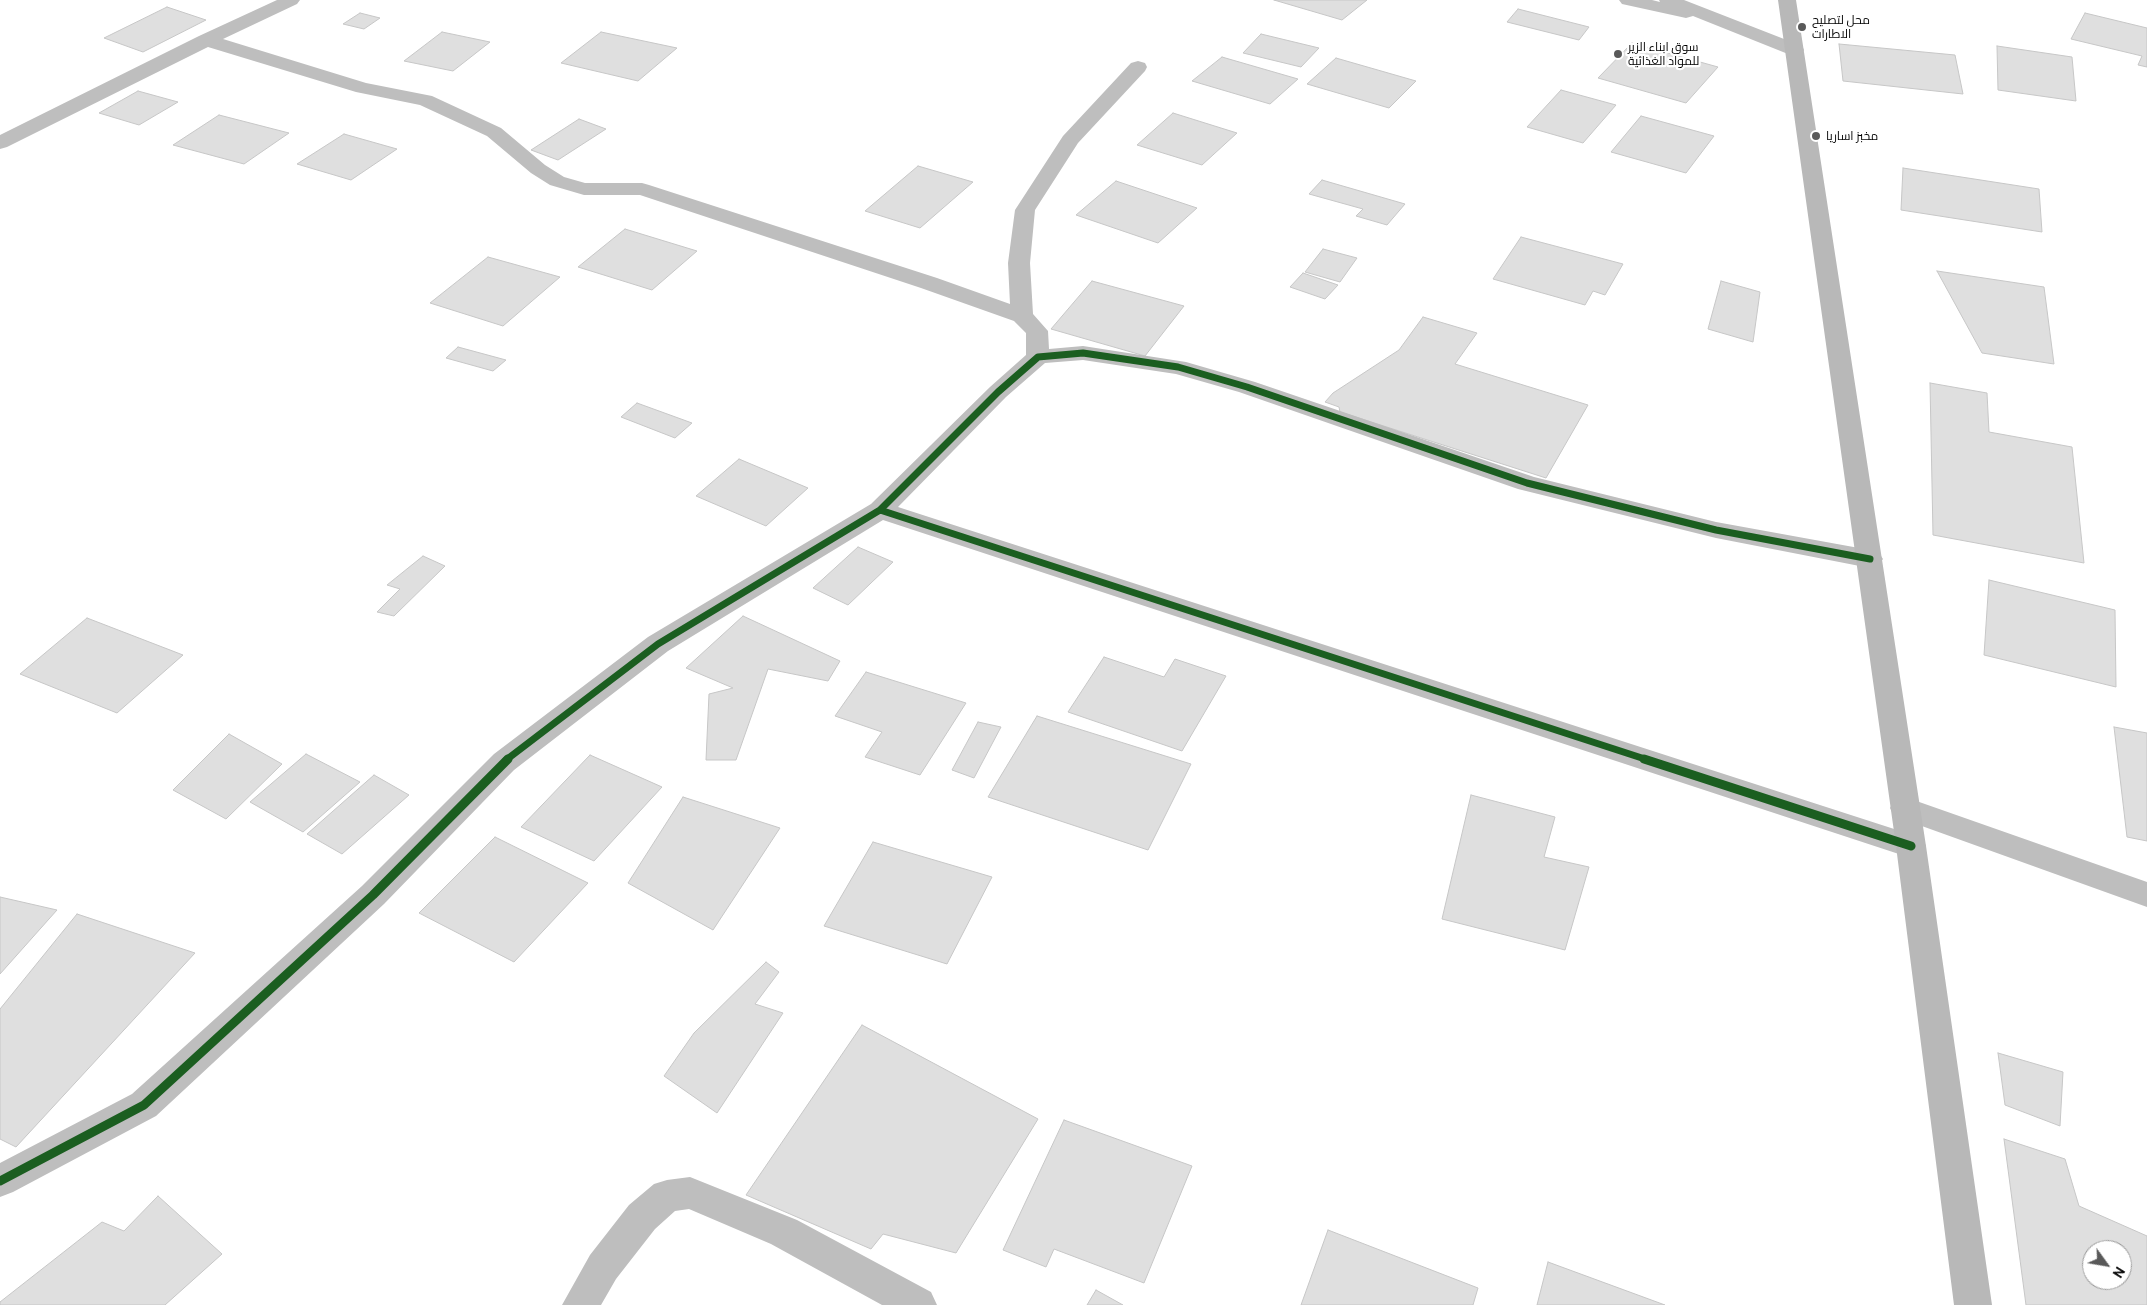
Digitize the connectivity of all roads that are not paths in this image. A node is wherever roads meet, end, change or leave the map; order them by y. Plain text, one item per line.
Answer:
1 (291, 0) edge
2 (1628, 0) edge
3 (1668, 0) edge
4 (1787, 0) edge
5 (1717, 19) junction
6 (206, 40) junction
7 (1795, 50) junction
8 (1138, 67) dead end
9 (0, 143) edge
10 (1022, 316) junction
11 (1038, 357) junction
12 (880, 510) junction
13 (1870, 559) junction
14 (1905, 808) junction
15 (1911, 846) junction
16 (2147, 895) edge
17 (0, 1181) edge
18 (581, 1305) edge
19 (918, 1305) edge
20 (1974, 1305) edge

1 - 6 street
2 - 5 street
3 - 5 street
4 - 7 main road
5 - 7 street
6 - 9 street
6 - 10 street
7 - 13 main road
8 - 10 street
10 - 11 street
11 - 12 street
11 - 13 street
12 - 15 street
12 - 17 street
13 - 14 main road
14 - 15 main road
14 - 16 street
15 - 20 main road
18 - 19 street

